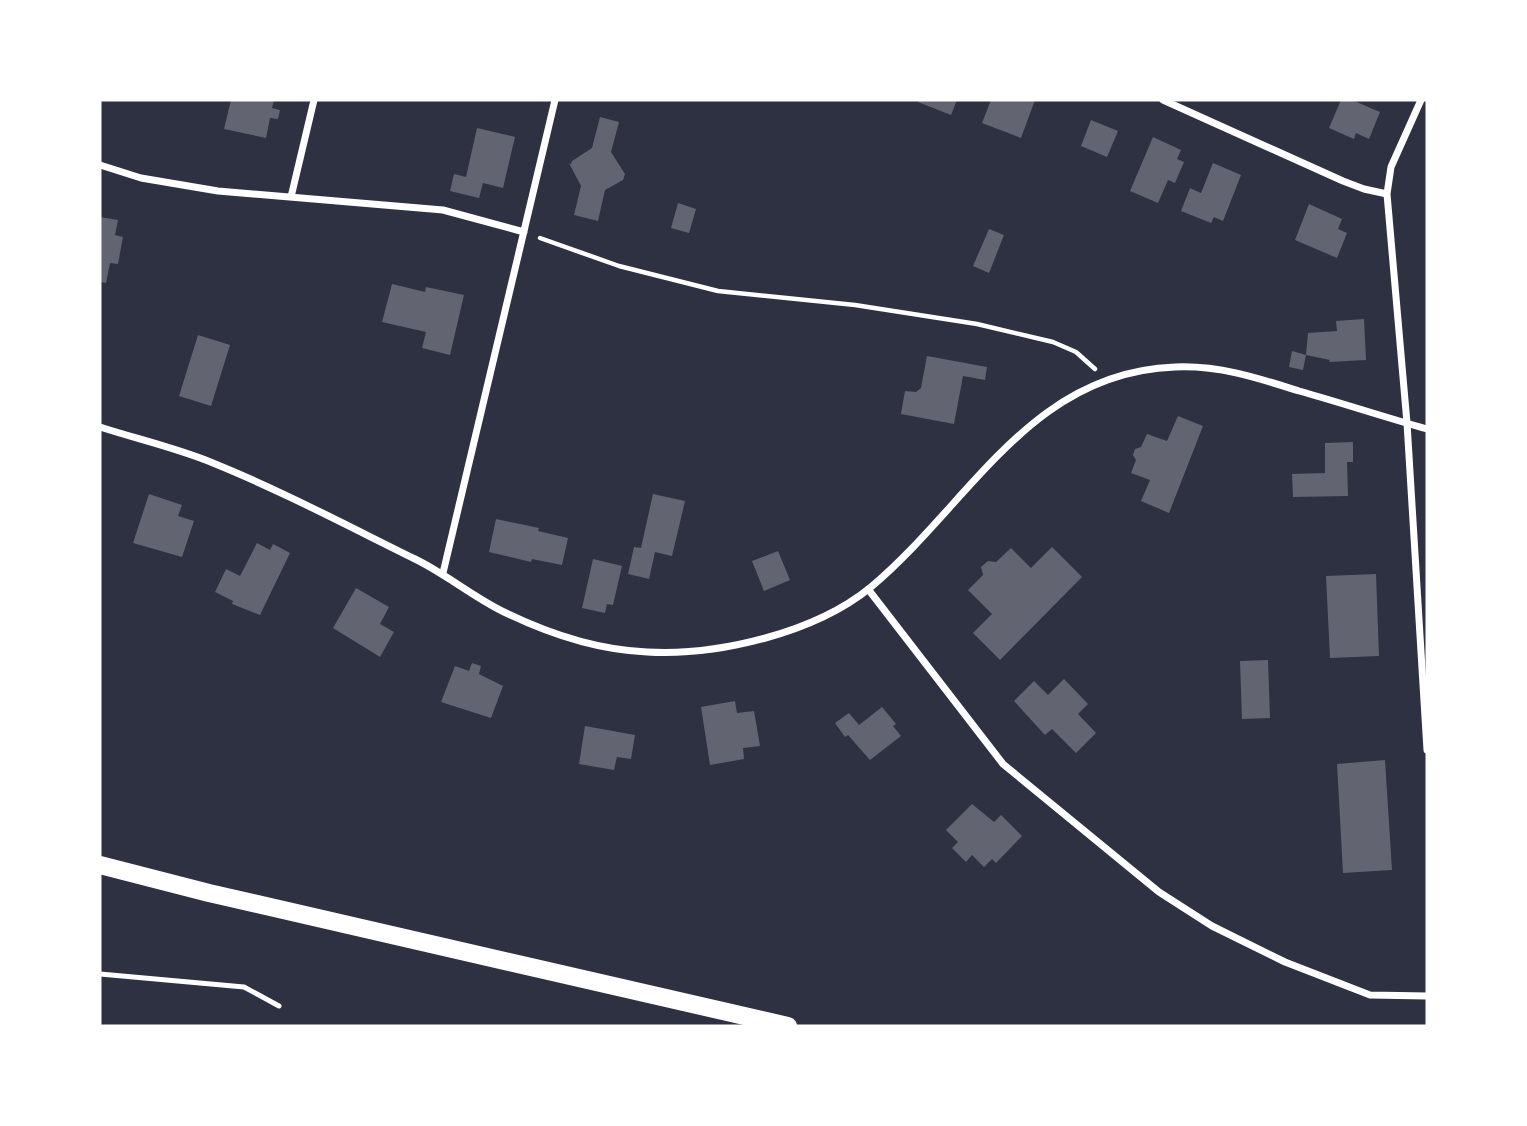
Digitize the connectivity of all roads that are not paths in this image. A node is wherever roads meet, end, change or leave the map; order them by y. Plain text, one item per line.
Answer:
1 (314, 100) edge
2 (555, 100) edge
3 (1163, 100) edge
4 (1421, 100) edge
5 (100, 165) edge
6 (1387, 194) junction
7 (291, 197) junction
8 (524, 232) junction
9 (1408, 423) junction
10 (100, 427) edge
11 (1427, 429) edge
12 (443, 573) junction
13 (868, 589) junction
14 (1427, 750) edge
15 (100, 865) edge
16 (100, 974) edge
17 (1427, 996) edge
18 (279, 1006) dead end
19 (788, 1026) edge

1 - 7 street
2 - 8 street
3 - 6 street
4 - 6 street
5 - 7 street
6 - 9 street
7 - 8 street
8 - 12 street
9 - 11 street
9 - 13 street
9 - 14 street
10 - 12 street
12 - 13 street
13 - 17 street
15 - 19 main road
16 - 18 lane

